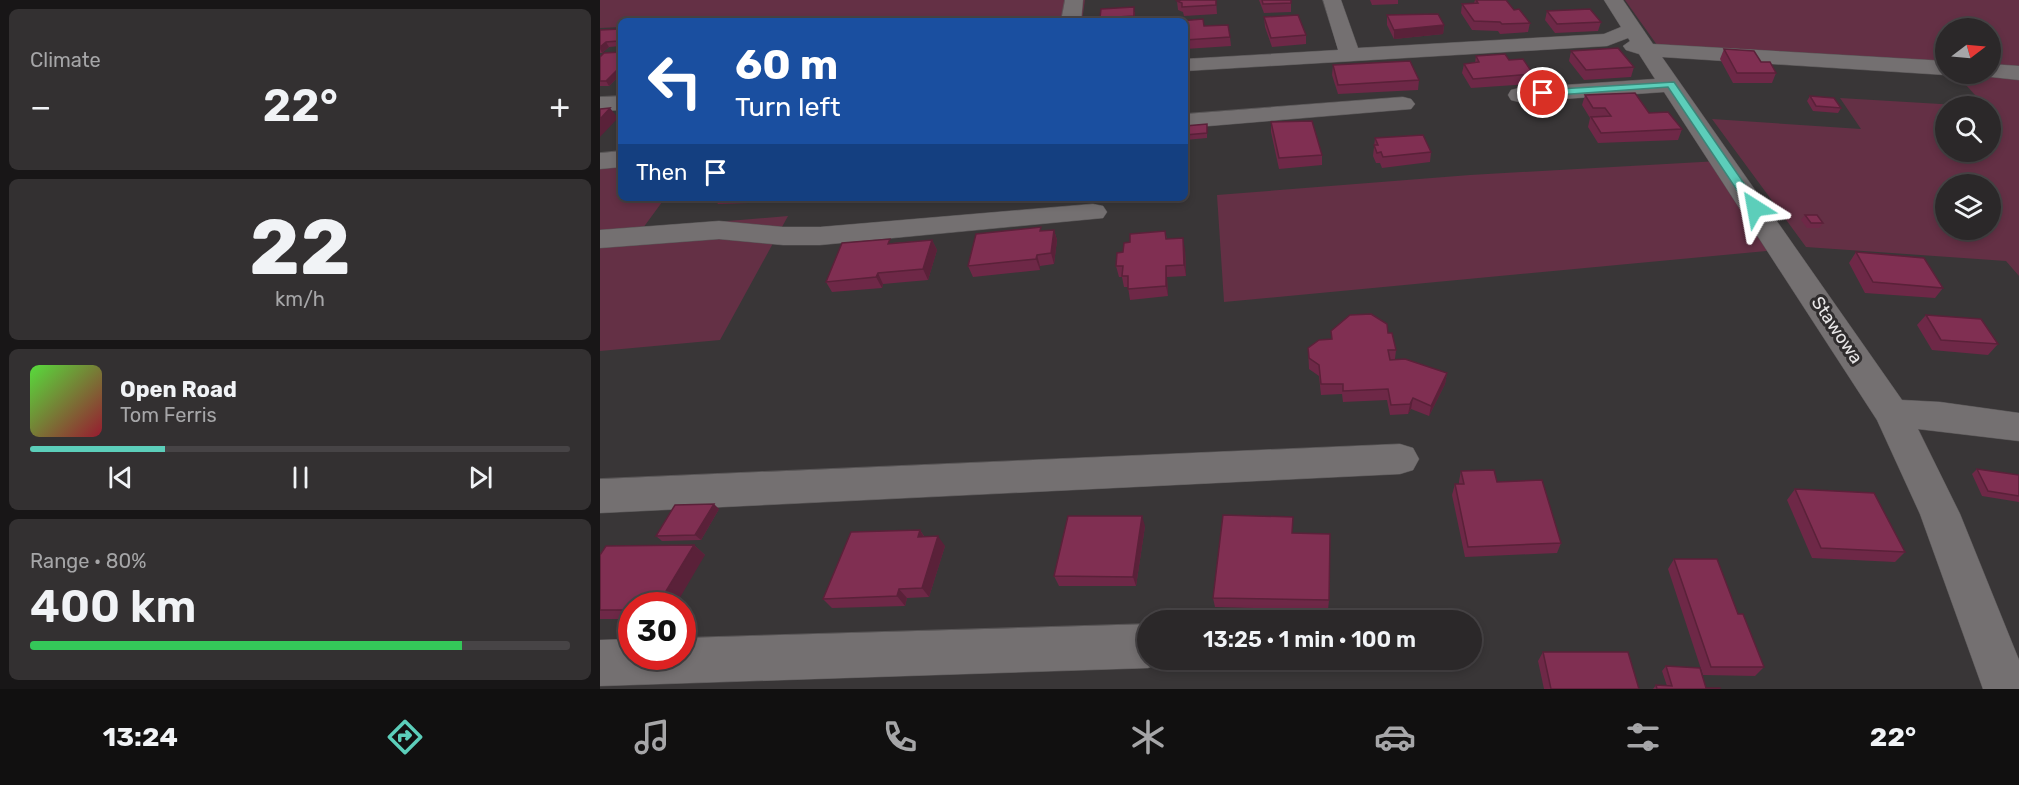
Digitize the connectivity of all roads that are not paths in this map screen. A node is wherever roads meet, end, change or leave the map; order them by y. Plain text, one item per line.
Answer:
1 (1074, 0) edge
2 (1332, 0) edge
3 (1613, 0) edge
4 (1071, 18) edge
5 (1640, 39) junction
6 (1350, 55) junction
7 (1188, 65) edge
8 (1935, 67) edge
9 (2001, 72) edge
10 (2019, 73) edge
11 (1671, 84) junction
12 (1519, 95) dead end
13 (618, 103) edge
14 (600, 104) edge
15 (1402, 104) dead end
16 (1188, 121) edge
17 (618, 159) edge
18 (600, 160) edge
19 (1053, 206) edge
20 (1094, 212) dead end
21 (600, 239) edge
22 (1892, 414) junction
23 (2019, 428) edge
24 (1400, 459) dead end
25 (600, 496) edge
26 (1137, 646) edge
27 (600, 663) edge
28 (2007, 689) edge

1 - 4 street
2 - 6 street
3 - 5 street, Stawowa
5 - 6 street
5 - 8 street
5 - 11 street, Stawowa
6 - 7 street
9 - 10 street
11 - 12 street
11 - 22 street, Stawowa
13 - 14 street
15 - 16 street
17 - 18 street
19 - 20 street
19 - 21 street
22 - 23 street
22 - 28 street, Stawowa
24 - 25 street
26 - 27 street

